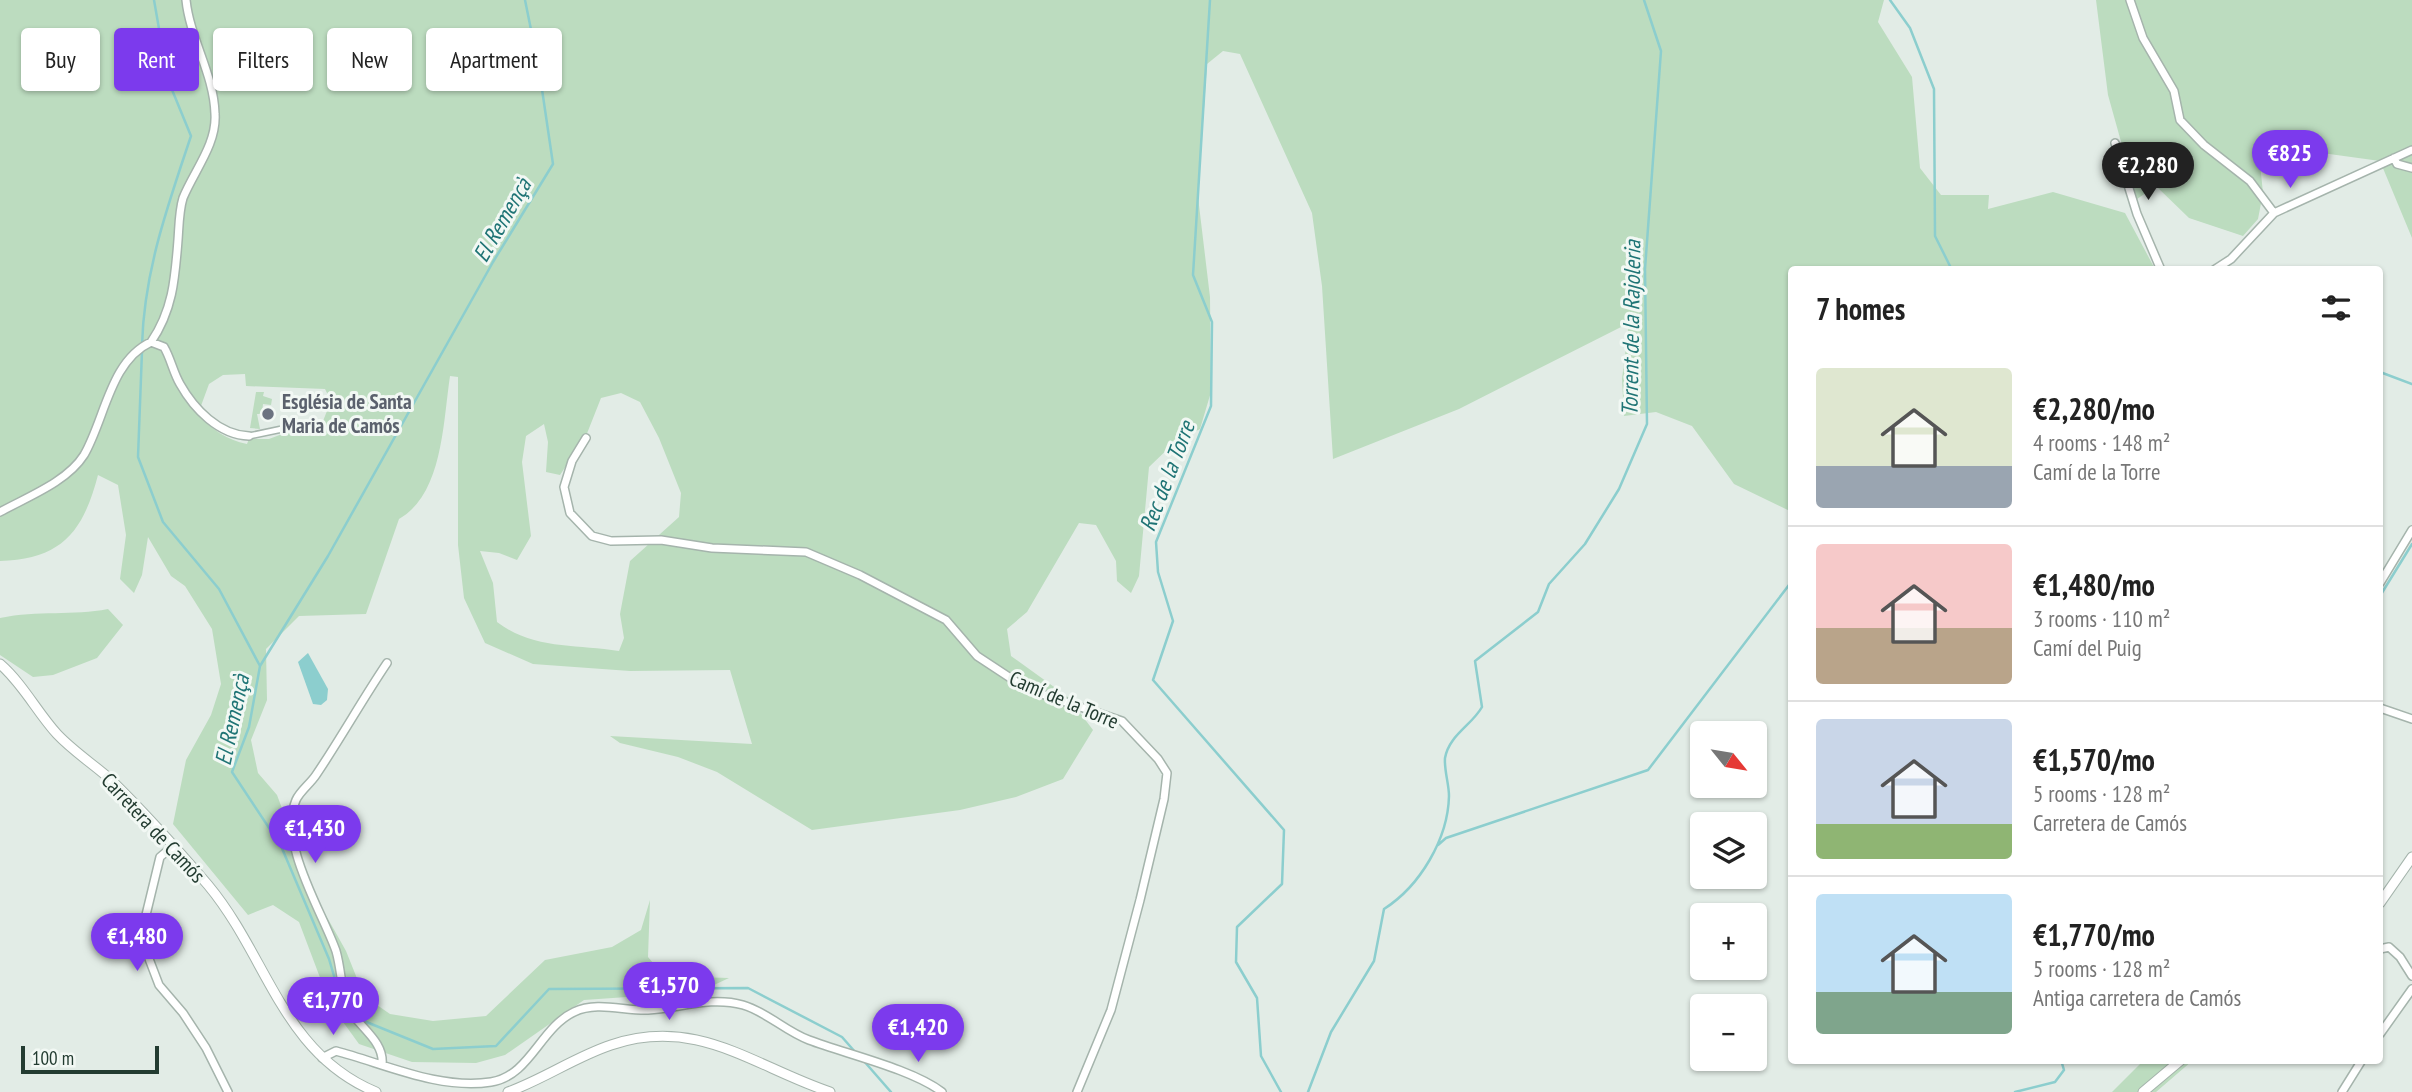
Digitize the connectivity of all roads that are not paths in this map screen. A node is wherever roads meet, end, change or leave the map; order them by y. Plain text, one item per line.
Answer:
1 (186, 0) edge
2 (2130, 0) edge
3 (2115, 143) dead end
4 (2412, 150) edge
5 (2394, 159) junction
6 (2412, 168) edge
7 (2274, 213) junction
8 (2159, 266) edge
9 (2220, 266) edge
10 (151, 342) junction
11 (287, 428) dead end
12 (249, 436) joint
13 (586, 438) dead end
14 (0, 512) edge
15 (2412, 530) edge
16 (2383, 578) edge
17 (387, 663) dead end
18 (0, 664) edge
19 (2383, 709) edge
20 (2412, 719) edge
21 (172, 847) junction
22 (2412, 857) edge
23 (2383, 899) edge
24 (2383, 949) edge
25 (2412, 976) edge
26 (2412, 989) edge
27 (2383, 1030) edge
28 (352, 1055) junction
29 (322, 1058) junction
30 (2176, 1064) edge
31 (2359, 1064) edge
32 (382, 1065) junction
33 (338, 1071) junction
34 (228, 1092) edge
35 (376, 1092) edge
36 (508, 1092) edge
37 (830, 1092) edge
38 (942, 1092) edge
39 (1077, 1092) edge
40 (2143, 1092) edge
41 (2342, 1092) edge

1 - 10 street
2 - 7 street
3 - 8 street
4 - 5 street
5 - 6 street
5 - 7 street
7 - 9 street
10 - 12 street
10 - 14 street
11 - 12 street
13 - 39 street, Camí de la Torre
15 - 16 street
17 - 32 street
18 - 21 street, Carretera de Camós
19 - 20 street
21 - 29 street, Carretera de Camós
21 - 34 street
22 - 23 street
24 - 25 street
26 - 27 street
28 - 29 street
28 - 32 street
28 - 33 street
29 - 33 street, Carretera de Camós
30 - 40 street
31 - 41 street
32 - 38 street
33 - 35 street, Carretera de Camós
36 - 37 street

